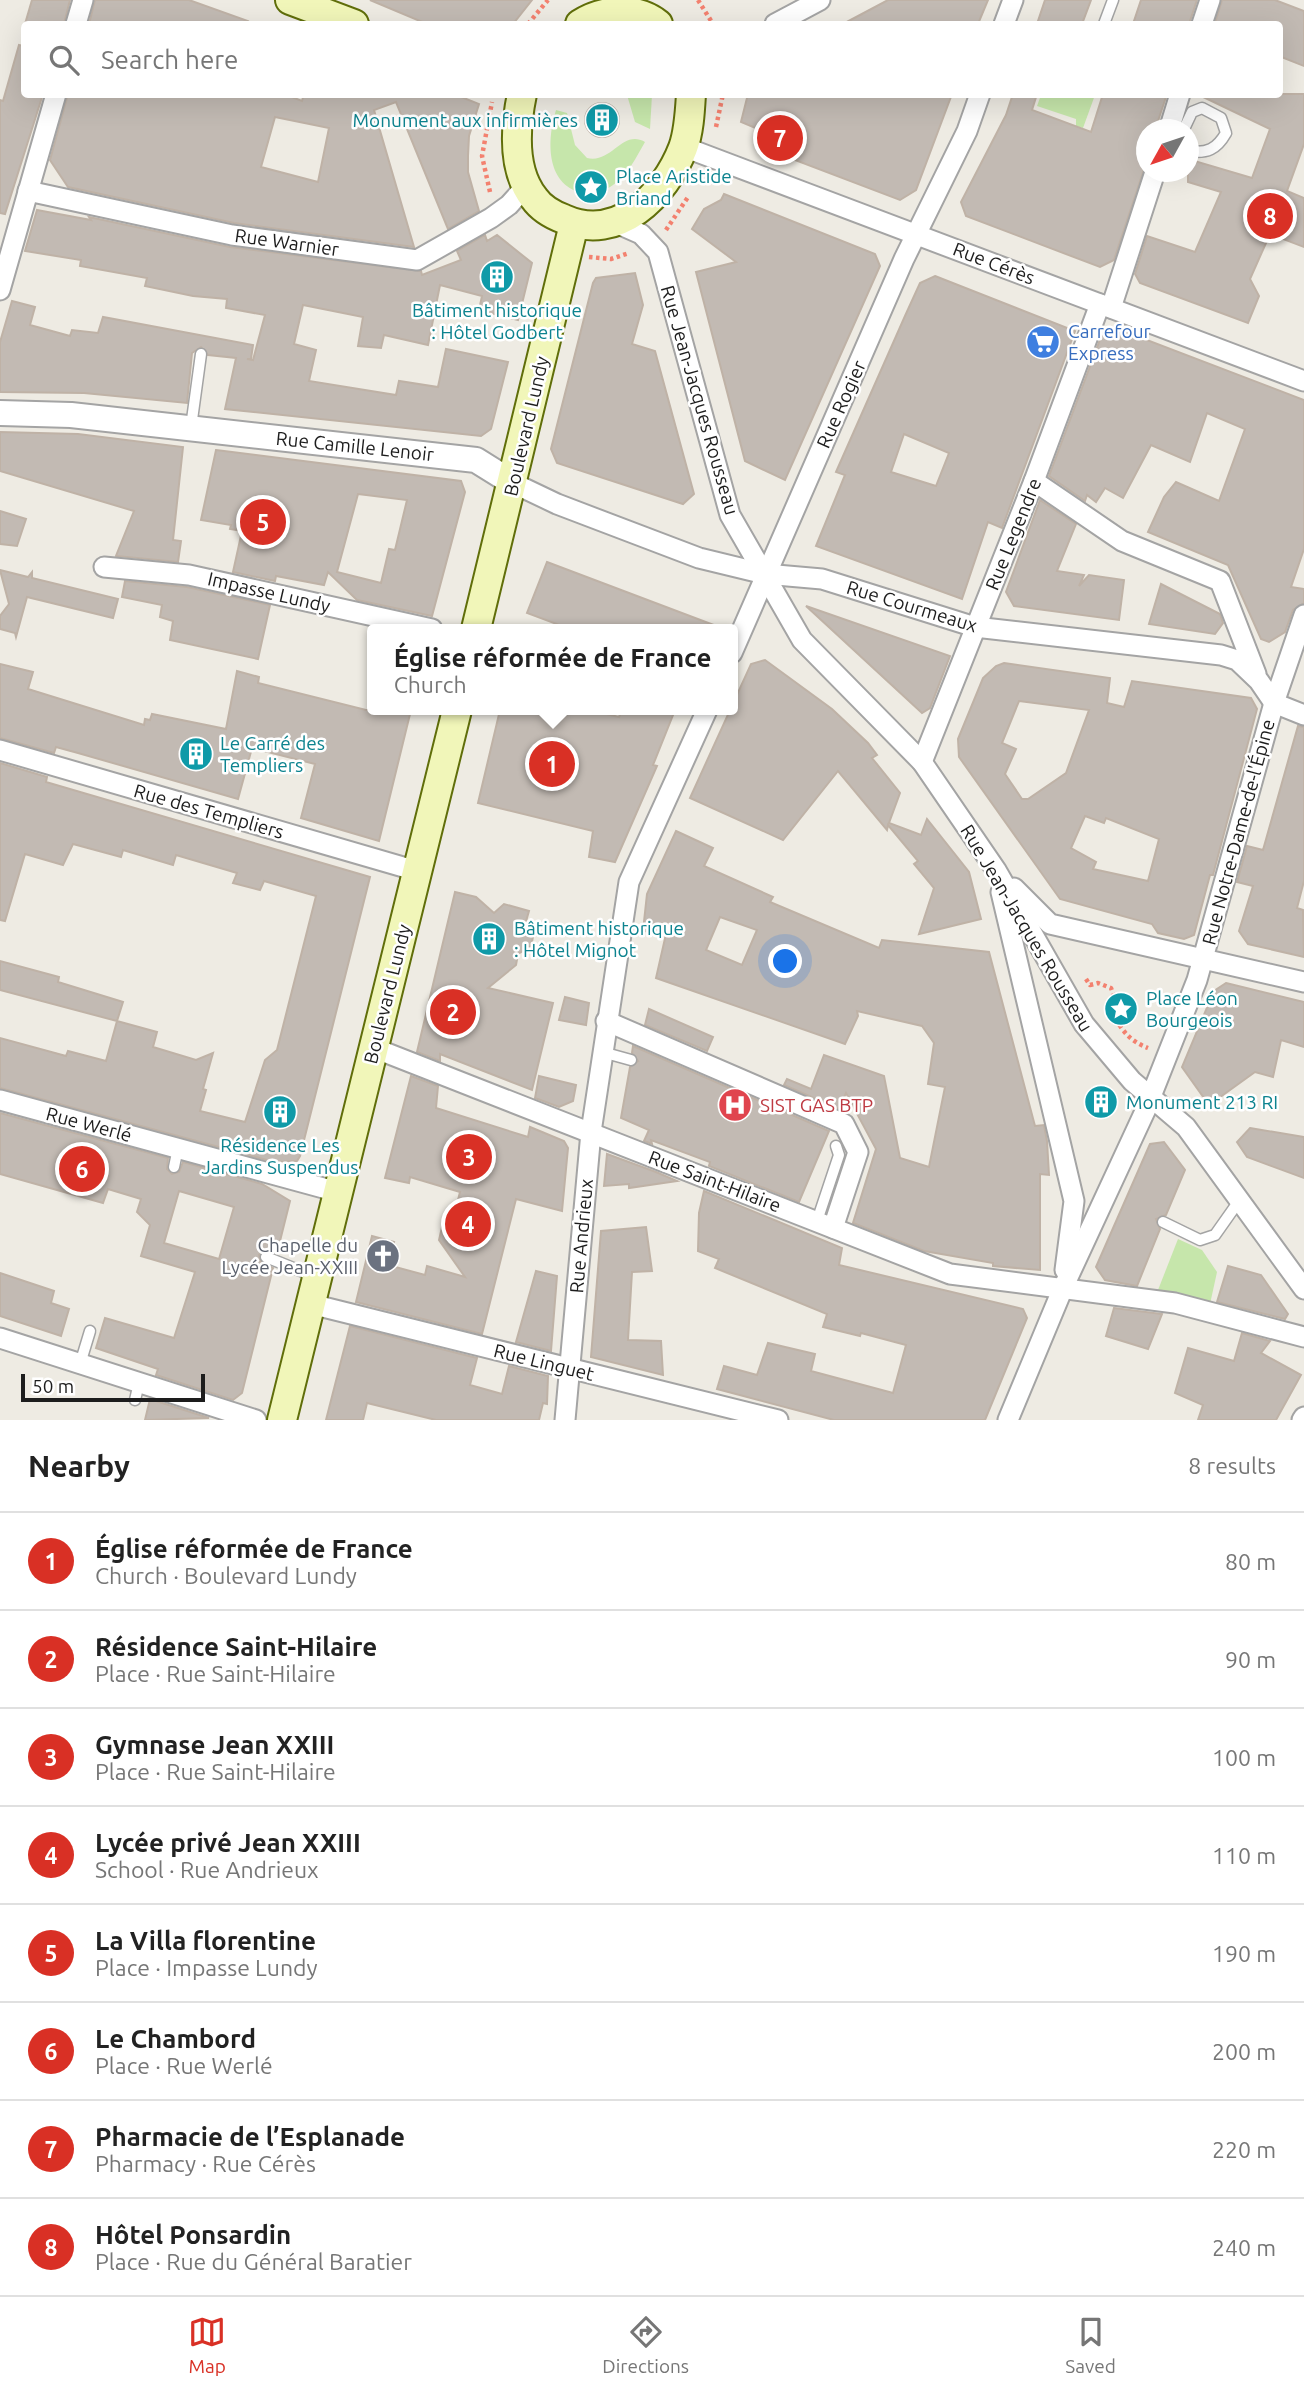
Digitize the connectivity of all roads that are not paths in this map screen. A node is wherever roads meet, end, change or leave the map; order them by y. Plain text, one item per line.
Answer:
1 (83, 0) edge
2 (290, 0) edge
3 (820, 0) edge
4 (1013, 0) edge
5 (1113, 0) edge
6 (1210, 0) edge
7 (609, 6) edge
8 (655, 14) edge
9 (77, 21) edge
10 (346, 21) edge
11 (585, 21) edge
12 (781, 21) edge
13 (1005, 21) edge
14 (1105, 21) edge
15 (1203, 21) edge
16 (55, 98) edge
17 (521, 98) edge
18 (690, 98) edge
19 (979, 98) edge
20 (1179, 98) edge
21 (1172, 119) edge
22 (1189, 119) edge
23 (684, 146) junction
24 (1199, 153) edge
25 (1151, 182) edge
26 (526, 186) junction
27 (28, 191) junction
28 (574, 223) junction
29 (616, 223) junction
30 (915, 234) junction
31 (0, 290) edge
32 (1106, 306) junction
33 (201, 354) dead end
34 (1304, 381) edge
35 (0, 413) edge
36 (190, 428) junction
37 (1034, 481) junction
38 (513, 483) junction
39 (104, 567) dead end
40 (765, 574) junction
41 (1304, 615) edge
42 (410, 624) edge
43 (478, 624) edge
44 (975, 627) junction
45 (738, 639) edge
46 (1259, 681) junction
47 (1273, 703) junction
48 (456, 715) edge
49 (704, 715) edge
50 (1304, 715) edge
51 (0, 750) edge
52 (922, 762) junction
53 (996, 870) junction
54 (417, 871) junction
55 (1203, 960) junction
56 (1304, 982) edge
57 (606, 1021) junction
58 (374, 1048) junction
59 (601, 1052) junction
60 (631, 1060) dead end
61 (1151, 1097) junction
62 (0, 1100) edge
63 (591, 1132) junction
64 (836, 1146) dead end
65 (338, 1192) junction
66 (1240, 1201) junction
67 (1163, 1222) dead end
68 (825, 1225) junction
69 (265, 1257) dead end
70 (1063, 1288) junction
71 (1304, 1289) edge
72 (314, 1291) junction
73 (90, 1331) dead end
74 (1304, 1337) edge
75 (0, 1338) edge
76 (80, 1364) junction
77 (569, 1368) junction
78 (256, 1420) edge
79 (282, 1420) edge
80 (565, 1420) edge
81 (778, 1420) edge
82 (1008, 1420) edge

1 - 9 street
2 - 10 main road
3 - 12 street
4 - 13 street
5 - 14 lane
6 - 15 street
7 - 8 main road
7 - 11 main road
16 - 27 street
17 - 26 main road
18 - 23 main road
19 - 30 street, Rue Rogier
20 - 21 street
22 - 24 lane
23 - 29 main road
23 - 30 street, Rue Cérès
25 - 32 street, Rue Legendre
26 - 27 street, Rue Warnier
26 - 28 main road
27 - 31 street
28 - 29 main road
28 - 38 main road, Boulevard Lundy
29 - 40 street, Rue Jean-Jacques Rousseau
30 - 32 street, Rue Cérès
30 - 40 street, Rue Rogier
32 - 34 street, Rue Cérès
32 - 37 street, Rue Legendre
33 - 36 lane
35 - 36 street, Rue Camille Lenoir
36 - 38 street, Rue Camille Lenoir
37 - 44 street, Rue Legendre
37 - 46 street
38 - 40 street, Rue Courmeaux
38 - 43 main road, Boulevard Lundy
39 - 42 street, Impasse Lundy
40 - 44 street, Rue Courmeaux
40 - 45 street
40 - 52 street, Rue Jean-Jacques Rousseau
41 - 47 street, Rue Notre-Dame-de-l'Épine
44 - 46 street, Rue Courmeaux
44 - 52 street, Rue Legendre
46 - 47 street, Rue Courmeaux
47 - 50 street
47 - 55 street, Rue Notre-Dame-de-l'Épine
48 - 54 main road, Boulevard Lundy
49 - 57 street, Rue Andrieux
51 - 54 street, Rue des Templiers
52 - 53 street, Rue Jean-Jacques Rousseau
53 - 55 street
53 - 61 street, Rue Jean-Jacques Rousseau
53 - 70 street
54 - 58 main road, Boulevard Lundy
55 - 56 street
55 - 61 street
57 - 59 street, Rue Andrieux
57 - 68 street
58 - 63 street, Rue Saint-Hilaire
58 - 65 main road, Boulevard Lundy
59 - 60 lane
59 - 63 street, Rue Andrieux
61 - 66 street, Rue Jean-Jacques Rousseau
61 - 70 street
62 - 65 street, Rue Werlé
63 - 68 street, Rue Saint-Hilaire
63 - 77 street, Rue Andrieux
64 - 68 lane
65 - 72 main road, Boulevard Lundy
66 - 67 lane
66 - 71 street, Rue Jean-Jacques Rousseau
68 - 70 street, Rue Saint-Hilaire
69 - 72 lane
70 - 74 street, Rue Saint-Hilaire
70 - 82 street
72 - 77 street, Rue Linguet
72 - 79 main road, Boulevard Lundy
73 - 76 lane
75 - 76 street
76 - 78 street
77 - 80 street, Rue Andrieux
77 - 81 street, Rue Linguet

